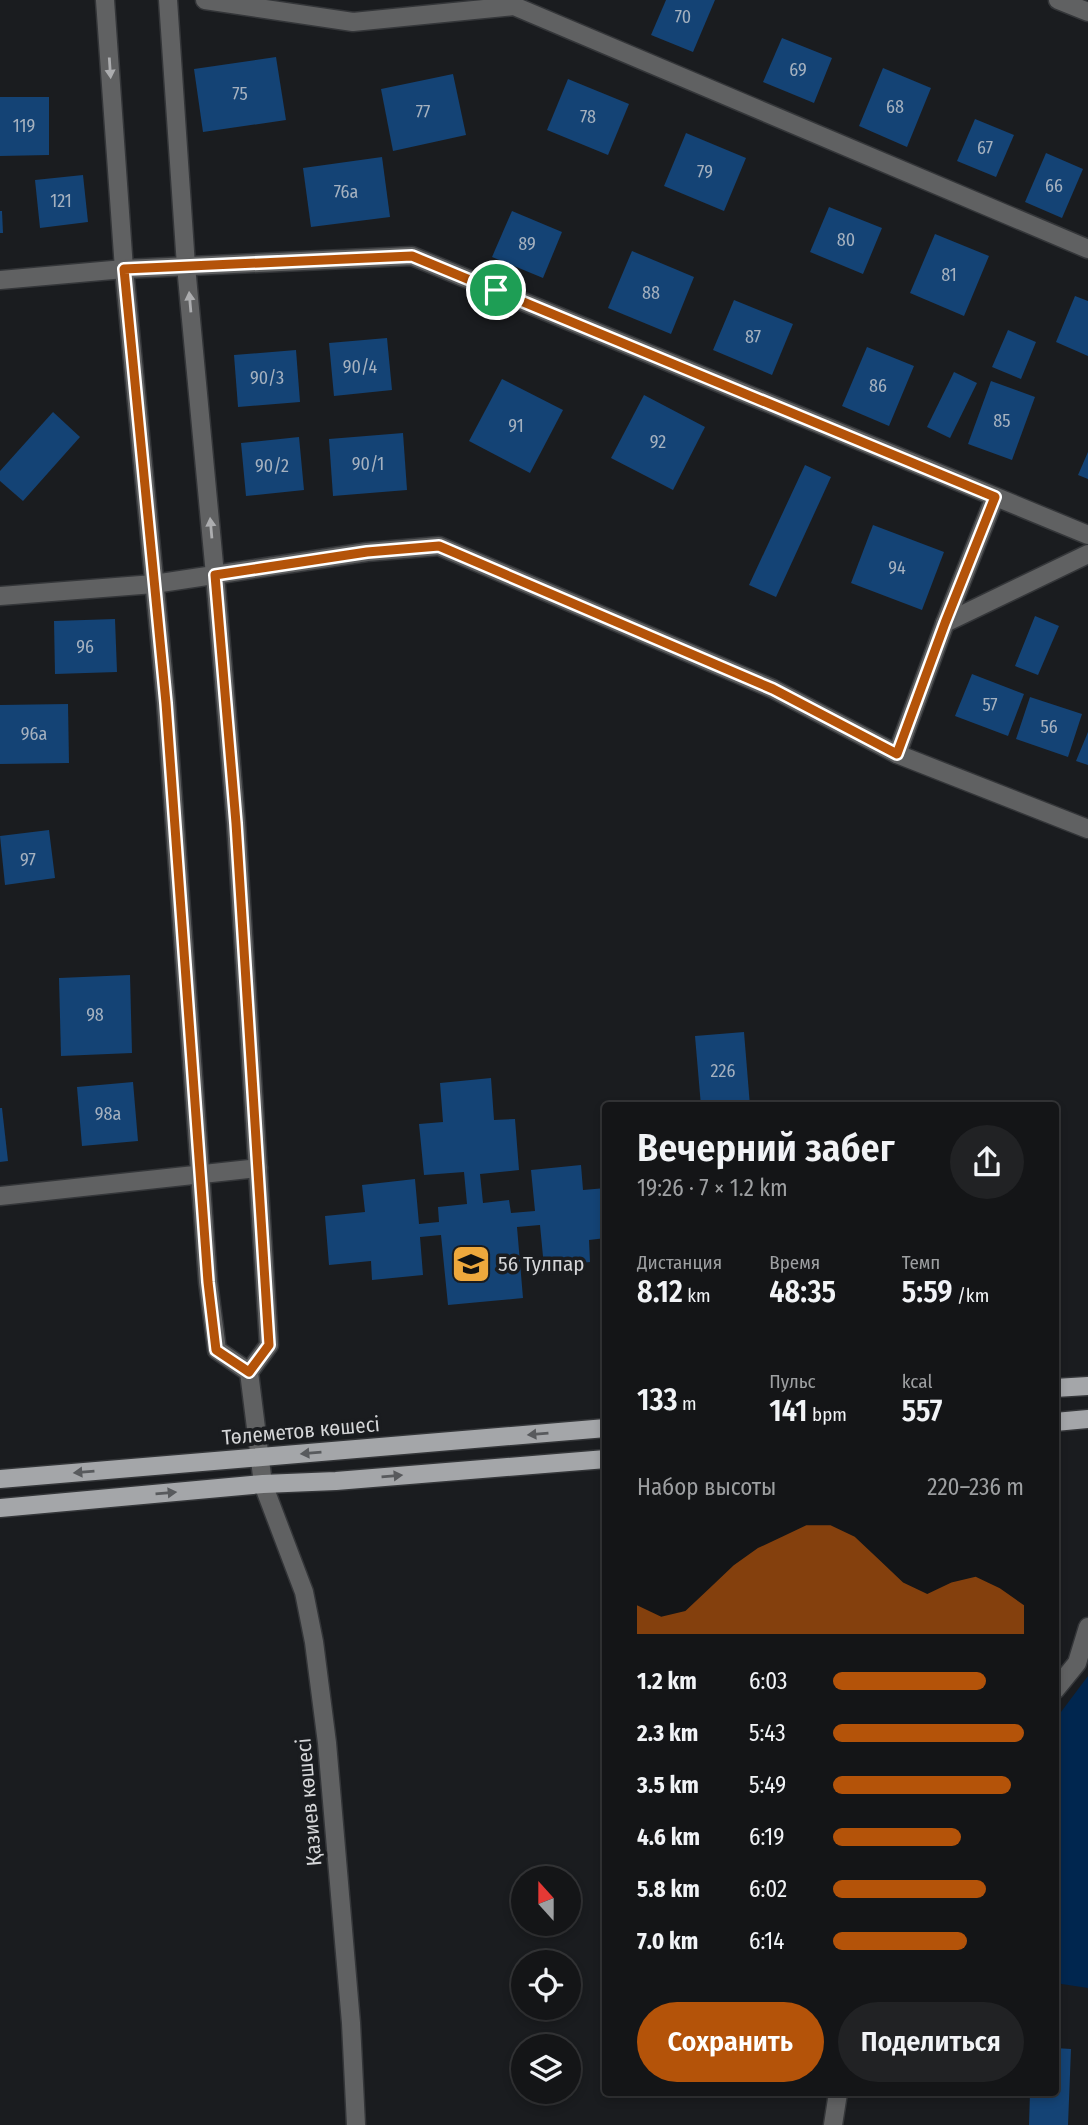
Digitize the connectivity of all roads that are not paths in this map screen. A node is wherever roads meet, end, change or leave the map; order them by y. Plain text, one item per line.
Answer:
1 (105, 0) edge
2 (168, 0) edge
3 (205, 0) edge
4 (1058, 0) edge
5 (1088, 12) edge
6 (1088, 249) edge
7 (187, 266) junction
8 (124, 269) junction
9 (0, 280) edge
10 (995, 497) junction
11 (1088, 535) edge
12 (1088, 554) edge
13 (215, 575) junction
14 (154, 584) junction
15 (0, 596) edge
16 (945, 623) junction
17 (897, 754) junction
18 (1088, 829) edge
19 (258, 1168) junction
20 (200, 1173) junction
21 (0, 1196) edge
22 (249, 1372) junction
23 (1088, 1385) edge
24 (1059, 1388) edge
25 (1088, 1419) edge
26 (1059, 1422) edge
27 (602, 1428) edge
28 (259, 1458) junction
29 (602, 1459) edge
30 (0, 1479) edge
31 (263, 1484) junction
32 (0, 1508) edge
33 (1088, 1627) edge
34 (1059, 1685) edge
35 (838, 2096) edge
36 (356, 2125) edge
37 (833, 2125) edge

1 -> 8 street
2 - 7 street
3 - 6 street
4 - 5 street
7 - 8 street
7 - 10 street
13 -> 7 street
8 - 9 street
8 - 14 street
10 - 11 street
10 - 16 street
12 - 16 street
13 - 14 street
13 - 17 street
13 - 19 street
14 - 15 street
14 - 20 street
16 - 17 street
17 - 18 street
19 - 20 street
19 - 22 street
20 - 21 street
20 - 22 street
22 - 28 street, Қазиев көшесі
23 - 24 main road
25 - 26 main road
27 -> 28 main road, Төлеметов көшесі
28 -> 30 main road, Төлеметов көшесі
28 - 31 street, Қазиев көшесі
31 -> 29 main road
32 -> 31 main road
31 - 36 street, Қазиев көшесі
33 - 34 street
35 - 37 street

